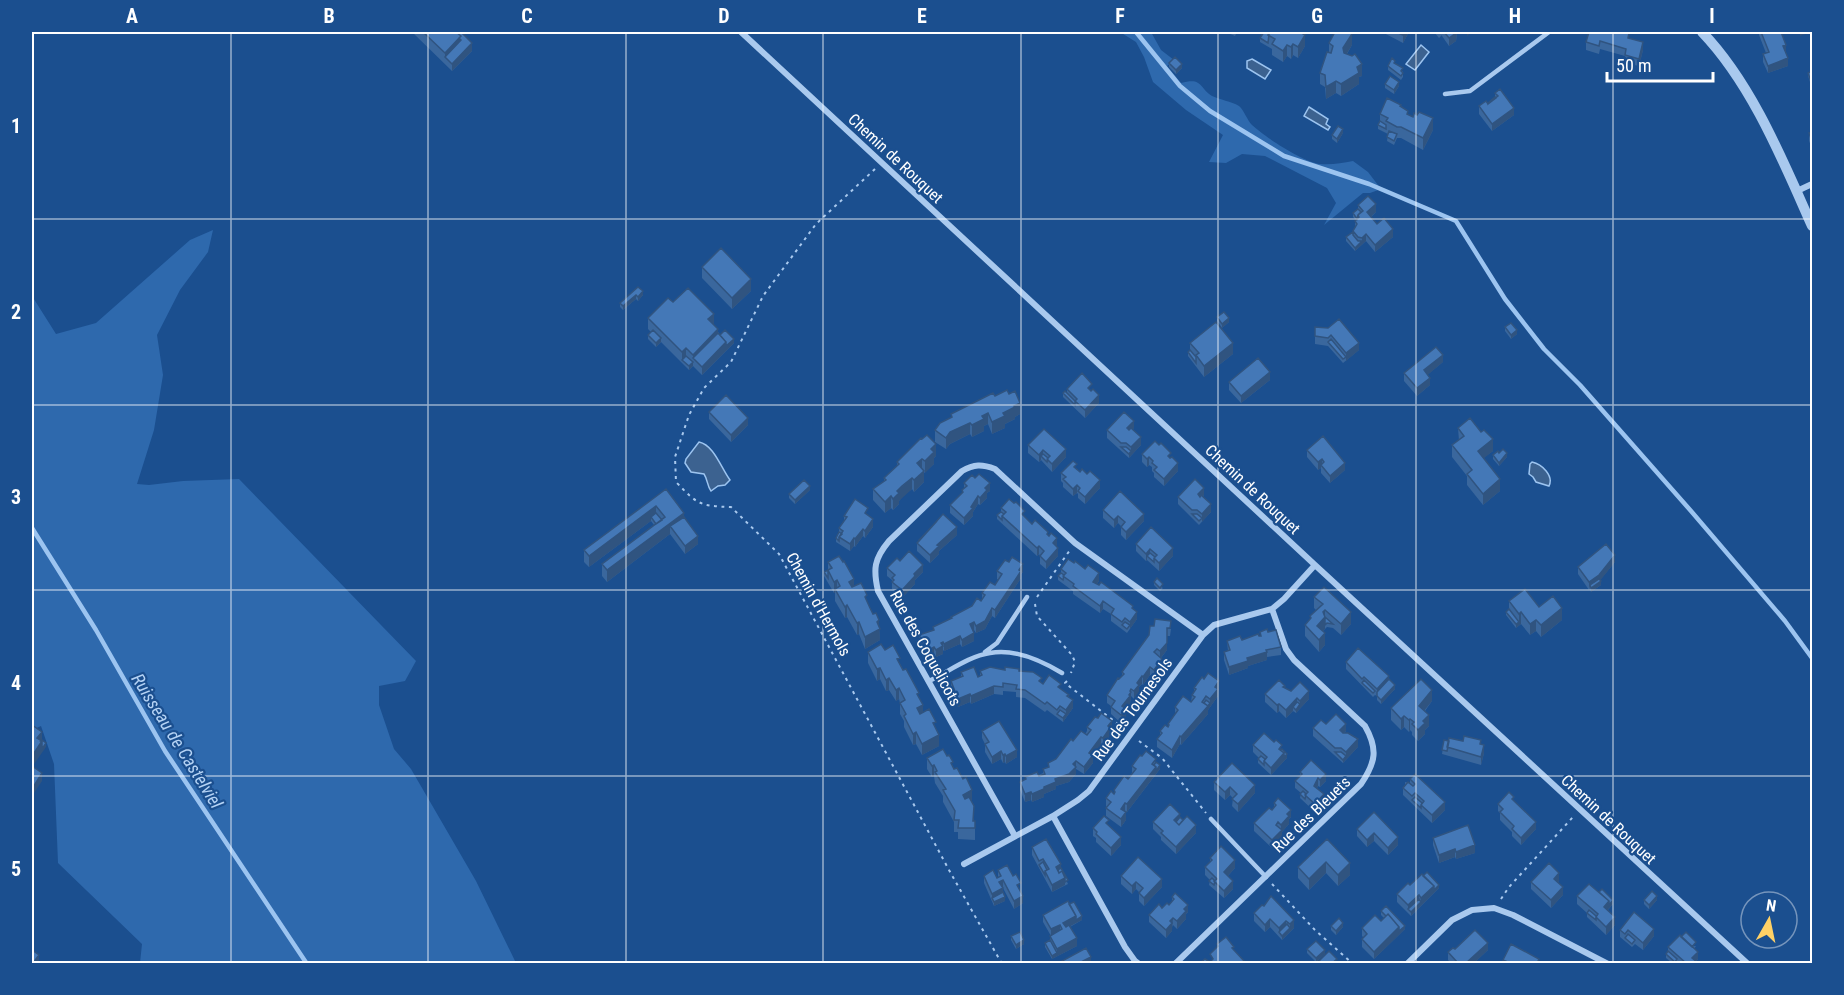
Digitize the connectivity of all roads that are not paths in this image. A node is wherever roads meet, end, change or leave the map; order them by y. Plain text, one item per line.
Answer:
1 (741, 32) edge
2 (1549, 32) edge
3 (1703, 32) edge
4 (1445, 94) dead end
5 (1812, 184) edge
6 (1797, 191) junction
7 (1812, 226) edge
8 (1315, 565) junction
9 (1027, 597) dead end
10 (1272, 609) junction
11 (1203, 635) junction
12 (972, 659) junction
13 (1062, 673) dead end
14 (929, 681) junction
15 (1053, 816) junction
16 (1211, 819) road end
17 (1015, 836) junction
18 (964, 864) dead end
19 (1266, 877) junction
20 (1139, 963) edge
21 (1175, 963) edge
22 (1407, 963) edge
23 (1608, 963) edge
24 (1748, 963) edge

1 - 8 street, Chemin de Rouquet
2 - 4 lane
3 - 6 street
5 - 6 street
6 - 7 street
8 - 10 street, Rue des Tournesols
8 - 24 street, Chemin de Rouquet
9 - 12 lane
10 - 11 street, Rue des Tournesols
10 - 19 street, Rue des Bleuets
11 - 14 street, Rue des Coquelicots
11 - 15 street, Rue des Tournesols
12 - 13 lane
12 - 14 lane
14 - 17 street, Rue des Coquelicots
15 - 17 street, Rue des Tournesols
15 - 20 street
16 - 19 lane
17 - 18 street, Rue des Tournesols
19 - 21 street, Rue des Bleuets
22 - 23 street

